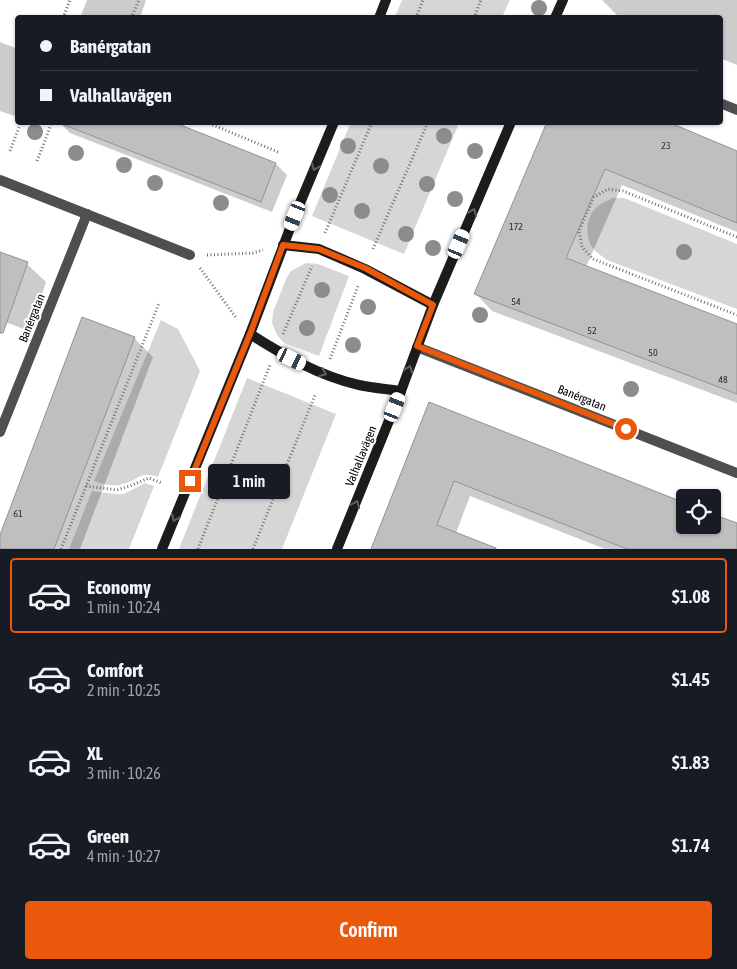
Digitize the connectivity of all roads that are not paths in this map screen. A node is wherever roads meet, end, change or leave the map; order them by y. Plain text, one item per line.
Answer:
1 (386, 0) edge
2 (563, 0) edge
3 (379, 15) edge
4 (556, 15) edge
5 (723, 104) edge
6 (737, 110) edge
7 (333, 125) edge
8 (510, 125) edge
9 (0, 180) edge
10 (87, 214) junction
11 (283, 245) junction
12 (190, 255) road end
13 (433, 305) junction
14 (250, 334) junction
15 (417, 346) junction
16 (401, 391) junction
17 (0, 432) edge
18 (737, 473) edge
19 (162, 549) edge
20 (337, 549) edge

1 - 3 main road
2 - 4 main road
5 - 6 street
7 -> 11 main road
13 -> 8 main road, Valhallavägen
9 - 10 street
10 - 12 street
10 - 17 street, Banérgatan
11 - 13 main road
11 - 14 main road
13 - 15 main road, Valhallavägen
14 -> 16 main road
14 -> 19 main road
16 -> 15 main road, Valhallavägen
15 - 18 street, Banérgatan
20 -> 16 main road, Valhallavägen

